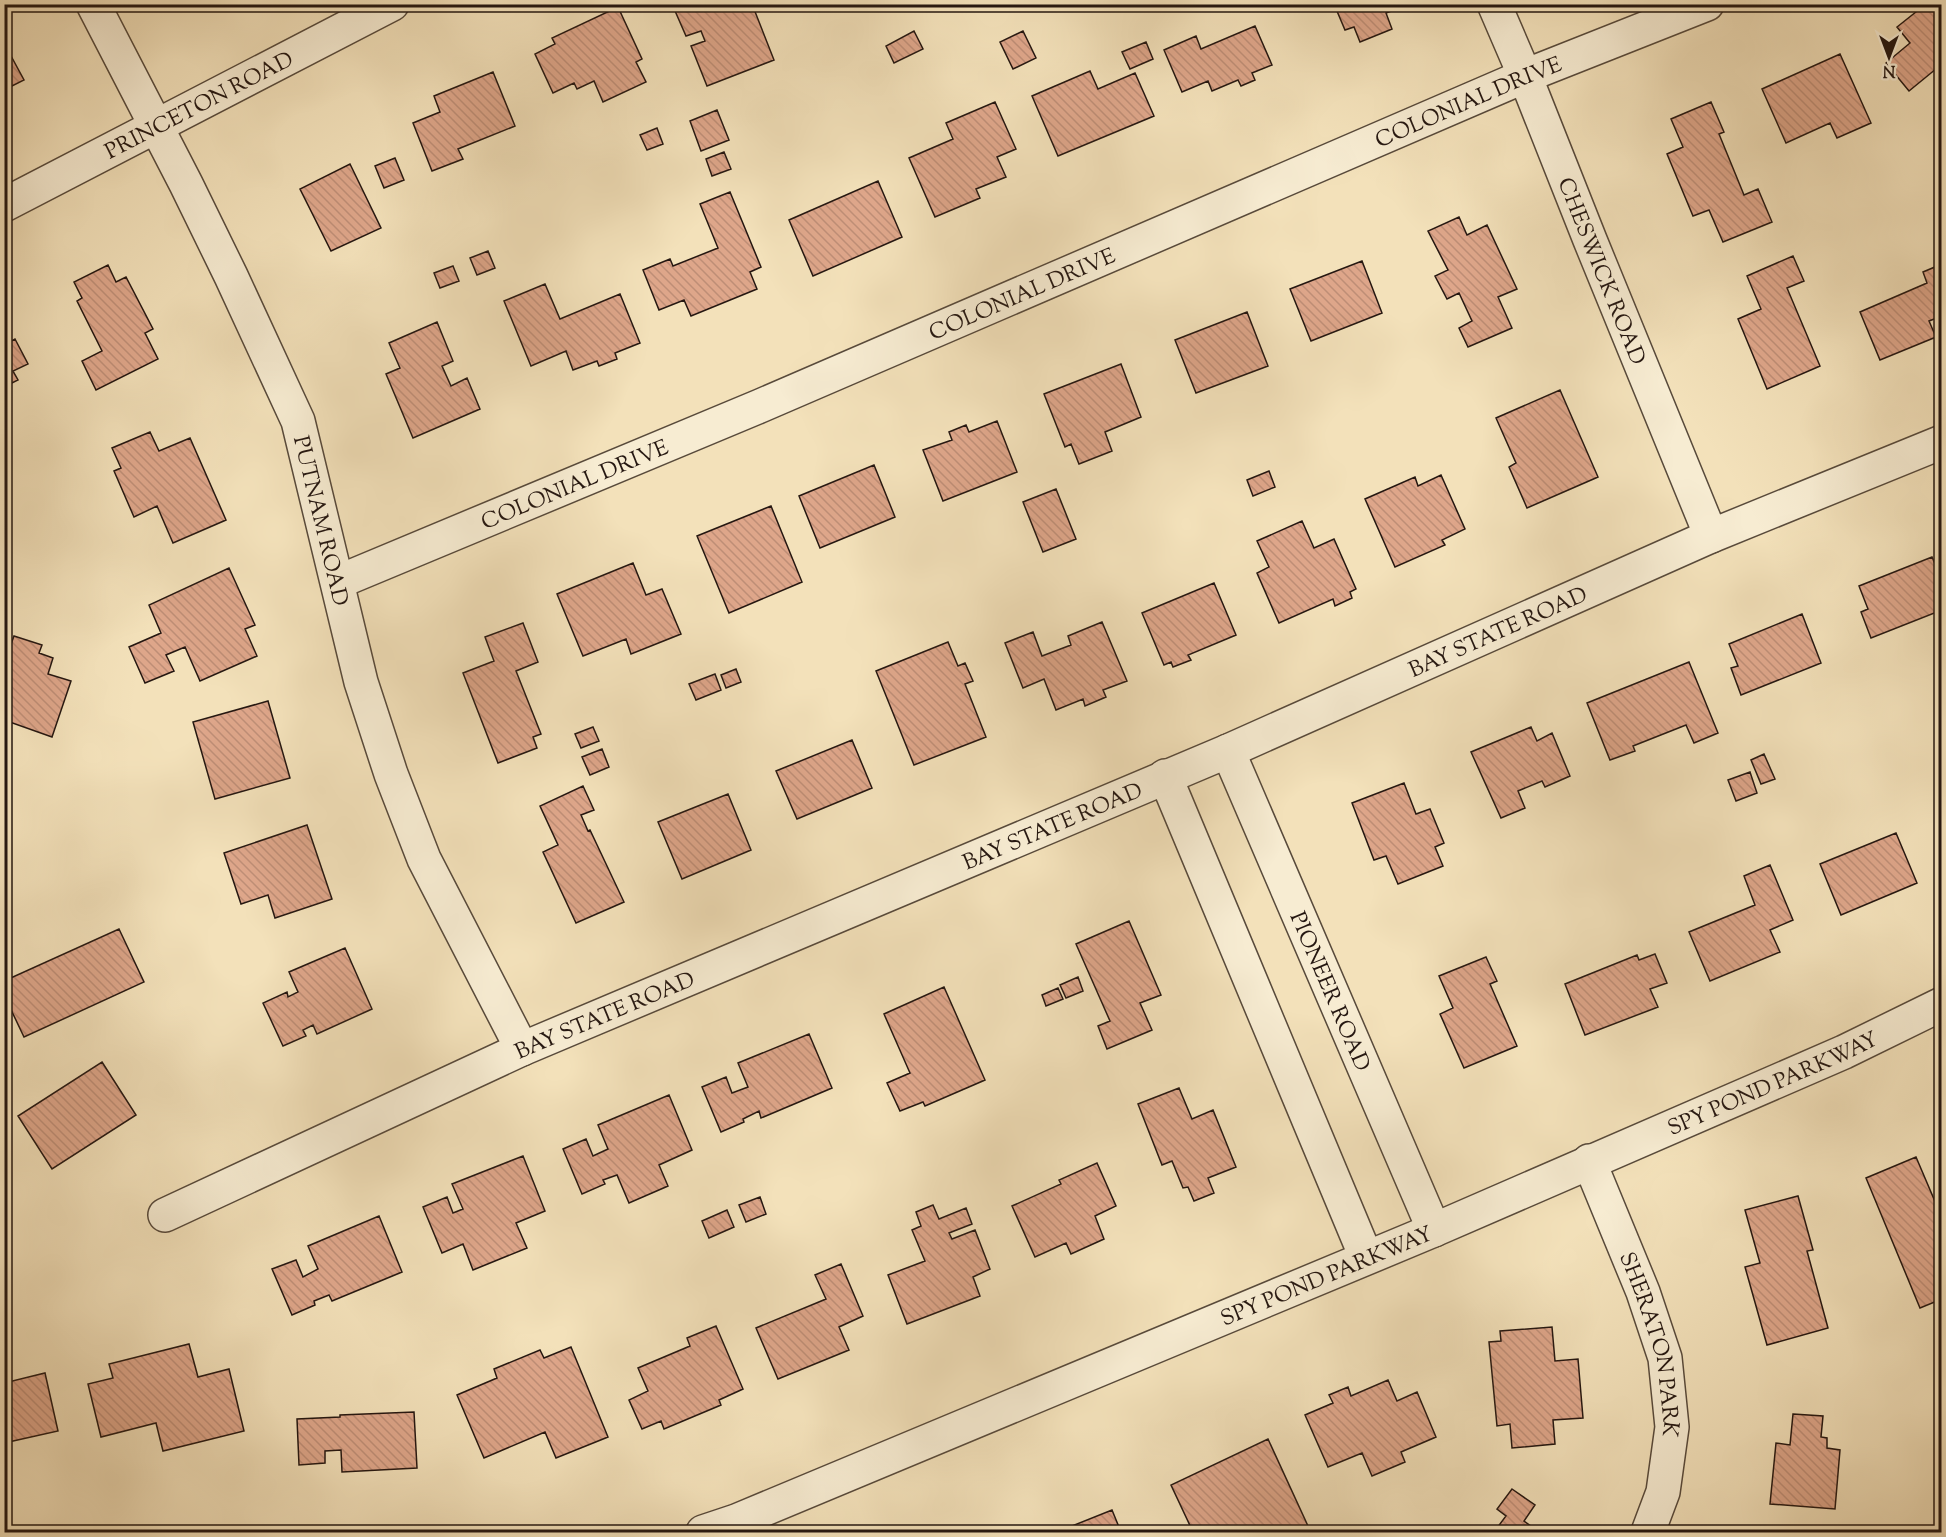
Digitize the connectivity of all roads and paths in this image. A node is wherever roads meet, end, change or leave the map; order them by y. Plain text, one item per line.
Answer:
1 (93, 4) edge
2 (392, 4) edge
3 (1494, 4) edge
4 (1707, 4) edge
5 (1525, 76) junction
6 (156, 125) junction
7 (4, 205) edge
8 (1941, 442) edge
9 (1711, 536) junction
10 (338, 582) junction
11 (1228, 751) junction
12 (1165, 776) junction
13 (1941, 1004) edge
14 (522, 1049) junction
15 (1589, 1161) junction
16 (165, 1215) dead end
17 (1434, 1230) junction
18 (1366, 1257) junction
19 (703, 1533) edge
20 (1648, 1533) edge

1 - 6 street, PUTNAM ROAD
2 - 6 street, PRINCETON ROAD
3 - 5 street, CHESWICK ROAD
4 - 5 street, COLONIAL DRIVE
5 - 9 street, CHESWICK ROAD
5 - 10 street, COLONIAL DRIVE
6 - 7 street, PRINCETON ROAD
6 - 10 street, PUTNAM ROAD
8 - 9 street, BAY STATE ROAD
9 - 11 street, BAY STATE ROAD
10 - 14 street, PUTNAM ROAD
11 - 12 street, BAY STATE ROAD
11 - 17 street, PIONEER ROAD
12 - 14 street, BAY STATE ROAD
12 - 18 street
13 - 15 street, SPY POND PARKWAY
14 - 16 street, BAY STATE ROAD
15 - 17 street, SPY POND PARKWAY
15 - 20 street, SHERATON PARK
17 - 18 street, SPY POND PARKWAY
18 - 19 street, SPY POND PARKWAY

